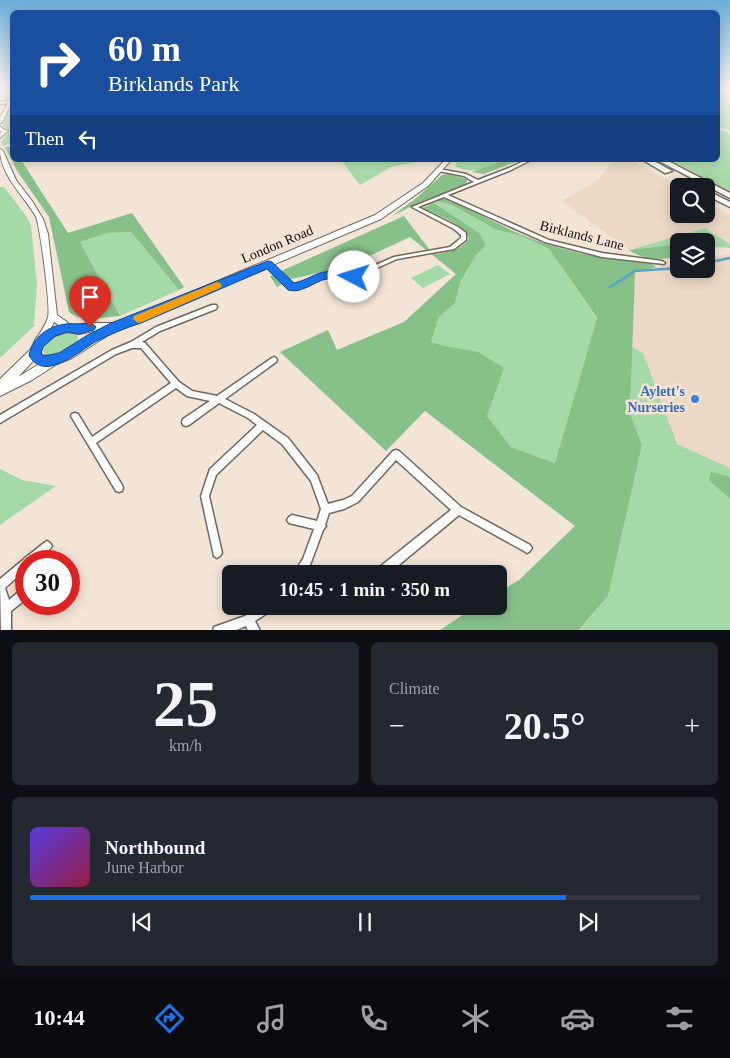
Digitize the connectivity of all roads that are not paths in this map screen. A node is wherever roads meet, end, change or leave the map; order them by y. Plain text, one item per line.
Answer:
1 (0, 151) edge
2 (446, 162) edge
3 (524, 162) edge
4 (650, 162) edge
5 (665, 162) edge
6 (440, 170) junction
7 (681, 178) edge
8 (478, 182) junction
9 (444, 195) junction
10 (730, 196) edge
11 (715, 197) edge
12 (730, 205) edge
13 (268, 264) junction
14 (662, 264) dead end
15 (214, 307) dead end
16 (53, 316) junction
17 (116, 326) junction
18 (67, 328) junction
19 (79, 330) junction
20 (40, 341) junction
21 (130, 346) junction
22 (78, 347) junction
23 (35, 352) junction
24 (274, 360) dead end
25 (54, 361) junction
26 (176, 384) junction
27 (0, 387) edge
28 (0, 391) edge
29 (218, 399) junction
30 (75, 416) dead end
31 (0, 419) edge
32 (186, 422) dead end
33 (263, 426) junction
34 (91, 442) junction
35 (119, 488) dead end
36 (326, 509) junction
37 (458, 510) junction
38 (292, 520) dead end
39 (320, 526) junction
40 (47, 546) dead end
41 (527, 548) dead end
42 (42, 550) edge
43 (217, 553) dead end
44 (305, 565) edge
45 (391, 565) edge
46 (15, 573) edge
47 (0, 586) edge
48 (15, 602) edge
49 (6, 609) junction
50 (255, 615) edge
51 (248, 620) junction
52 (6, 630) edge
53 (218, 630) edge
54 (255, 630) edge

1 - 16 street
2 - 6 main road, London Road
3 - 8 street
4 - 7 highway
5 - 10 highway
6 - 8 street
6 - 13 main road, London Road
8 - 9 street
9 - 13 street
9 - 14 street, Birklands Lane
11 - 12 highway
13 - 17 main road, London Road
15 - 21 street
16 - 18 street
16 - 20 street
17 - 19 main road, London Road
17 - 22 main road, London Road
18 - 19 main road, London Road
18 - 20 main road
19 - 22 main road
20 - 23 main road
21 - 26 street
21 - 31 street
22 - 25 main road, London Road
23 - 25 main road
23 - 27 main road
24 - 29 street
25 - 28 main road, London Road
26 - 29 street
26 - 34 street
29 - 32 street
29 - 33 street
30 - 34 street
33 - 36 street
33 - 43 street
34 - 35 street
36 - 37 street
36 - 39 street
37 - 41 street
37 - 45 street
38 - 39 street
39 - 44 street
40 - 42 street
46 - 47 street
47 - 49 street
48 - 49 street
49 - 52 street
50 - 51 street
51 - 53 street
51 - 54 street

